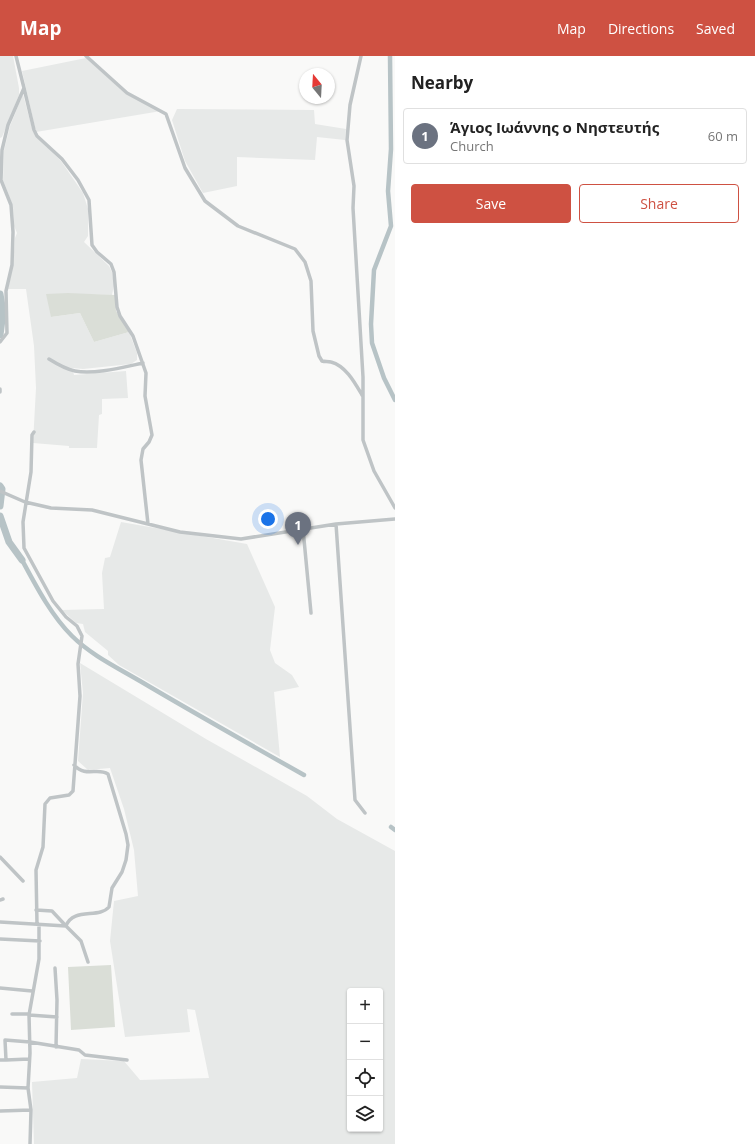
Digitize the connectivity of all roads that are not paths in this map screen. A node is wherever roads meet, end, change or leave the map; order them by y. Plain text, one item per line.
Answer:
1 (16, 56) edge
2 (86, 56) edge
3 (362, 56) edge
4 (24, 88) junction
5 (0, 342) edge
6 (49, 359) dead end
7 (143, 363) junction
8 (0, 389) edge
9 (0, 392) edge
10 (362, 395) junction
11 (34, 432) dead end
12 (0, 491) edge
13 (25, 502) junction
14 (395, 508) edge
15 (395, 519) edge
16 (148, 524) junction
17 (336, 524) junction
18 (303, 529) junction
19 (311, 613) dead end
20 (74, 765) junction
21 (365, 813) dead end
22 (0, 858) edge
23 (23, 881) dead end
24 (36, 910) junction
25 (0, 922) edge
26 (38, 924) junction
27 (66, 926) junction
28 (0, 939) edge
29 (40, 942) junction
30 (88, 962) dead end
31 (55, 968) dead end
32 (0, 988) edge
33 (32, 991) junction
34 (12, 1014) dead end
35 (29, 1015) junction
36 (57, 1017) junction
37 (30, 1042) junction
38 (56, 1047) junction
39 (30, 1059) junction
40 (0, 1060) edge
41 (6, 1060) junction
42 (127, 1060) dead end
43 (0, 1087) edge
44 (28, 1088) junction
45 (0, 1110) edge
46 (31, 1110) junction
47 (30, 1144) edge

1 - 4 street
2 - 10 street
3 - 10 street
4 - 5 street
4 - 7 street
6 - 7 street
7 - 16 street
8 - 9 street
10 - 14 street
11 - 13 street
12 - 13 street
13 - 16 street
13 - 20 street
15 - 17 street
16 - 18 street
17 - 18 street
17 - 21 street
18 - 19 street
20 - 24 street
20 - 27 street
22 - 23 street
24 - 26 street
24 - 27 street
25 - 26 street
26 - 27 street
26 - 29 street
27 - 30 street
28 - 29 street
29 - 33 street
31 - 36 street
32 - 33 street
33 - 35 street
34 - 35 street
35 - 36 street
35 - 37 street
36 - 38 street
37 - 38 street
37 - 39 street
37 - 41 street
38 - 42 street
39 - 41 street
39 - 44 street
40 - 41 street
43 - 44 street
44 - 46 street
45 - 46 street
46 - 47 street

